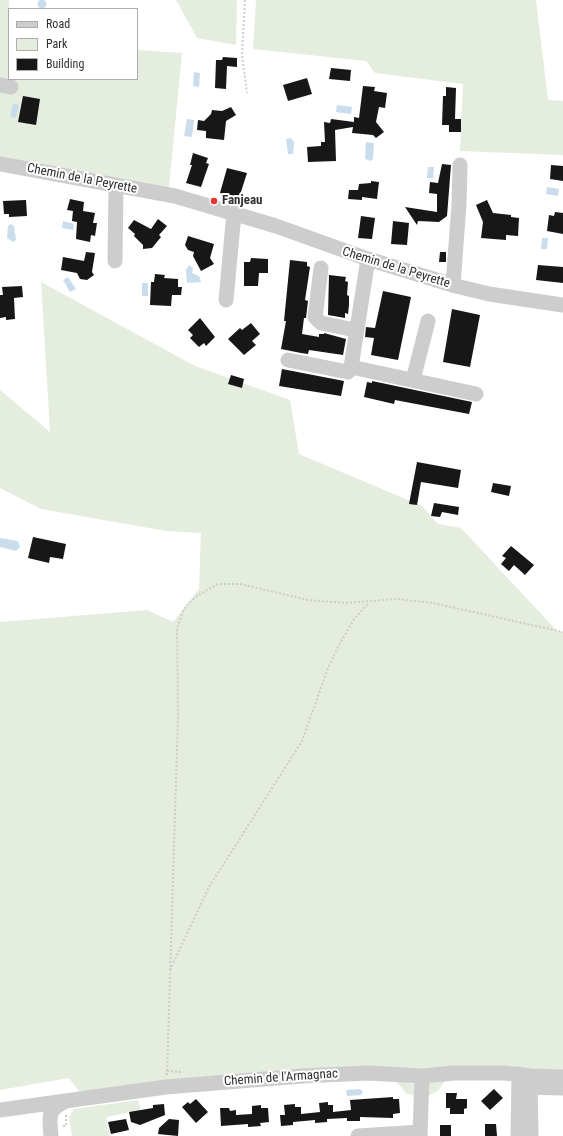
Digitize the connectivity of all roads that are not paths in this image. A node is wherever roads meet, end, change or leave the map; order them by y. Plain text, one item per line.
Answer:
1 (0, 164) edge
2 (460, 165) dead end
3 (116, 186) junction
4 (234, 214) junction
5 (368, 259) junction
6 (115, 260) dead end
7 (321, 268) dead end
8 (452, 285) junction
9 (226, 300) dead end
10 (563, 305) edge
11 (428, 321) dead end
12 (356, 330) junction
13 (288, 360) dead end
14 (351, 368) junction
15 (413, 380) junction
16 (476, 394) dead end
17 (422, 1076) junction
18 (563, 1077) edge
19 (524, 1081) junction
20 (563, 1088) edge
21 (65, 1101) junction
22 (0, 1110) edge
23 (420, 1134) edge
24 (51, 1136) edge
25 (62, 1136) edge
26 (358, 1136) edge
27 (518, 1136) edge
28 (531, 1136) edge

1 - 3 street, Chemin de la Peyrette
2 - 8 street
3 - 4 street, Chemin de la Peyrette
3 - 6 street
4 - 5 street, Chemin de la Peyrette
4 - 9 street
5 - 8 street, Chemin de la Peyrette
5 - 12 street
7 - 12 street
8 - 10 street, Chemin de la Peyrette
11 - 15 street
12 - 14 street
13 - 14 street
14 - 15 street
15 - 16 street
17 - 19 street, Chemin de l'Armagnac
17 - 21 street, Chemin de l'Armagnac
17 - 23 street
18 - 19 street, Chemin de l'Armagnac
19 - 20 street
19 - 27 street
19 - 28 street
21 - 22 street, Chemin de l'Armagnac
21 - 24 street
21 - 25 street
23 - 26 street

